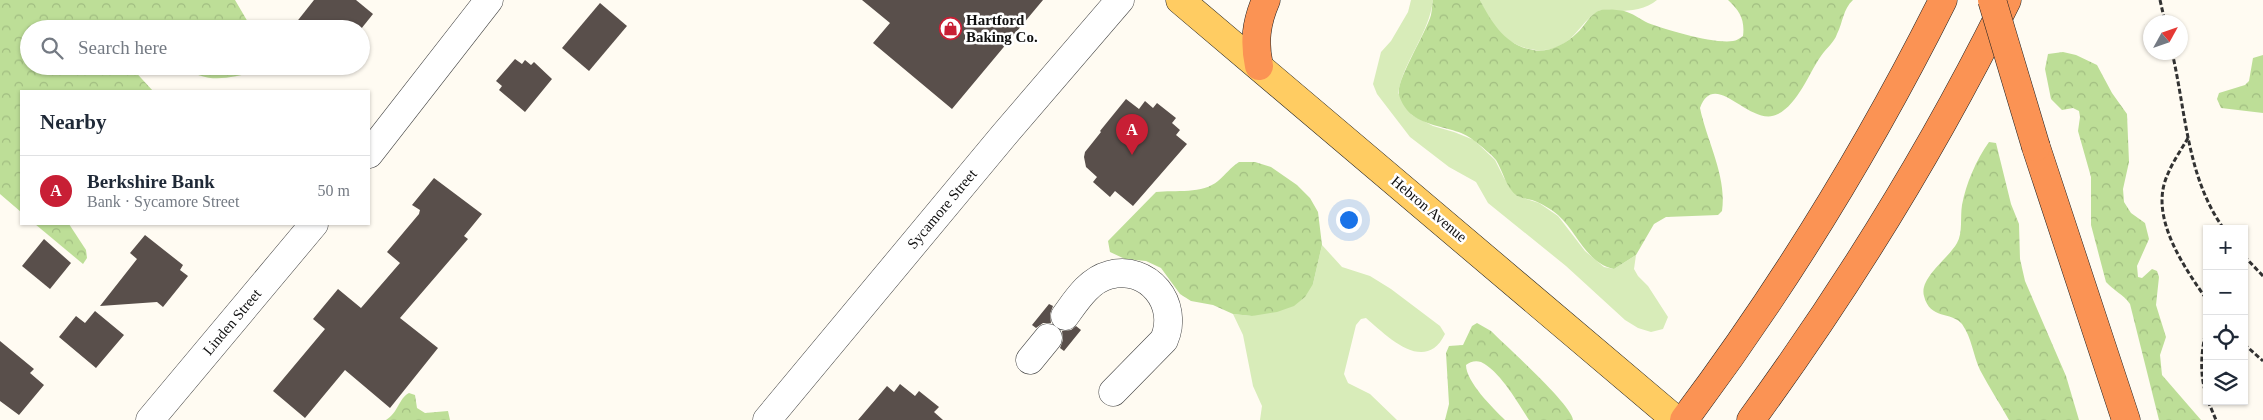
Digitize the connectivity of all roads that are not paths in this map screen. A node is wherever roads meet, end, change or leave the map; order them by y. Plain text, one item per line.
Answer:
1 (489, 0) edge
2 (1120, 0) edge
3 (1180, 0) edge
4 (1266, 0) edge
5 (1943, 0) edge
6 (1992, 0) edge
7 (2007, 0) edge
8 (1259, 66) junction
9 (370, 153) edge
10 (313, 225) edge
11 (1064, 316) dead end
12 (1048, 338) dead end
13 (1030, 360) dead end
14 (1113, 392) dead end
15 (150, 420) edge
16 (767, 420) edge
17 (1676, 420) edge
18 (1684, 420) edge
19 (1752, 420) edge
20 (2126, 420) edge

1 - 9 street
2 - 16 street, Sycamore Street
3 - 8 main road, Hebron Avenue
4 - 8 highway
5 - 18 highway
6 - 20 highway, bridge
7 - 19 highway
8 - 17 main road, Hebron Avenue
10 - 15 street, Linden Street
11 - 14 street
12 - 13 street

